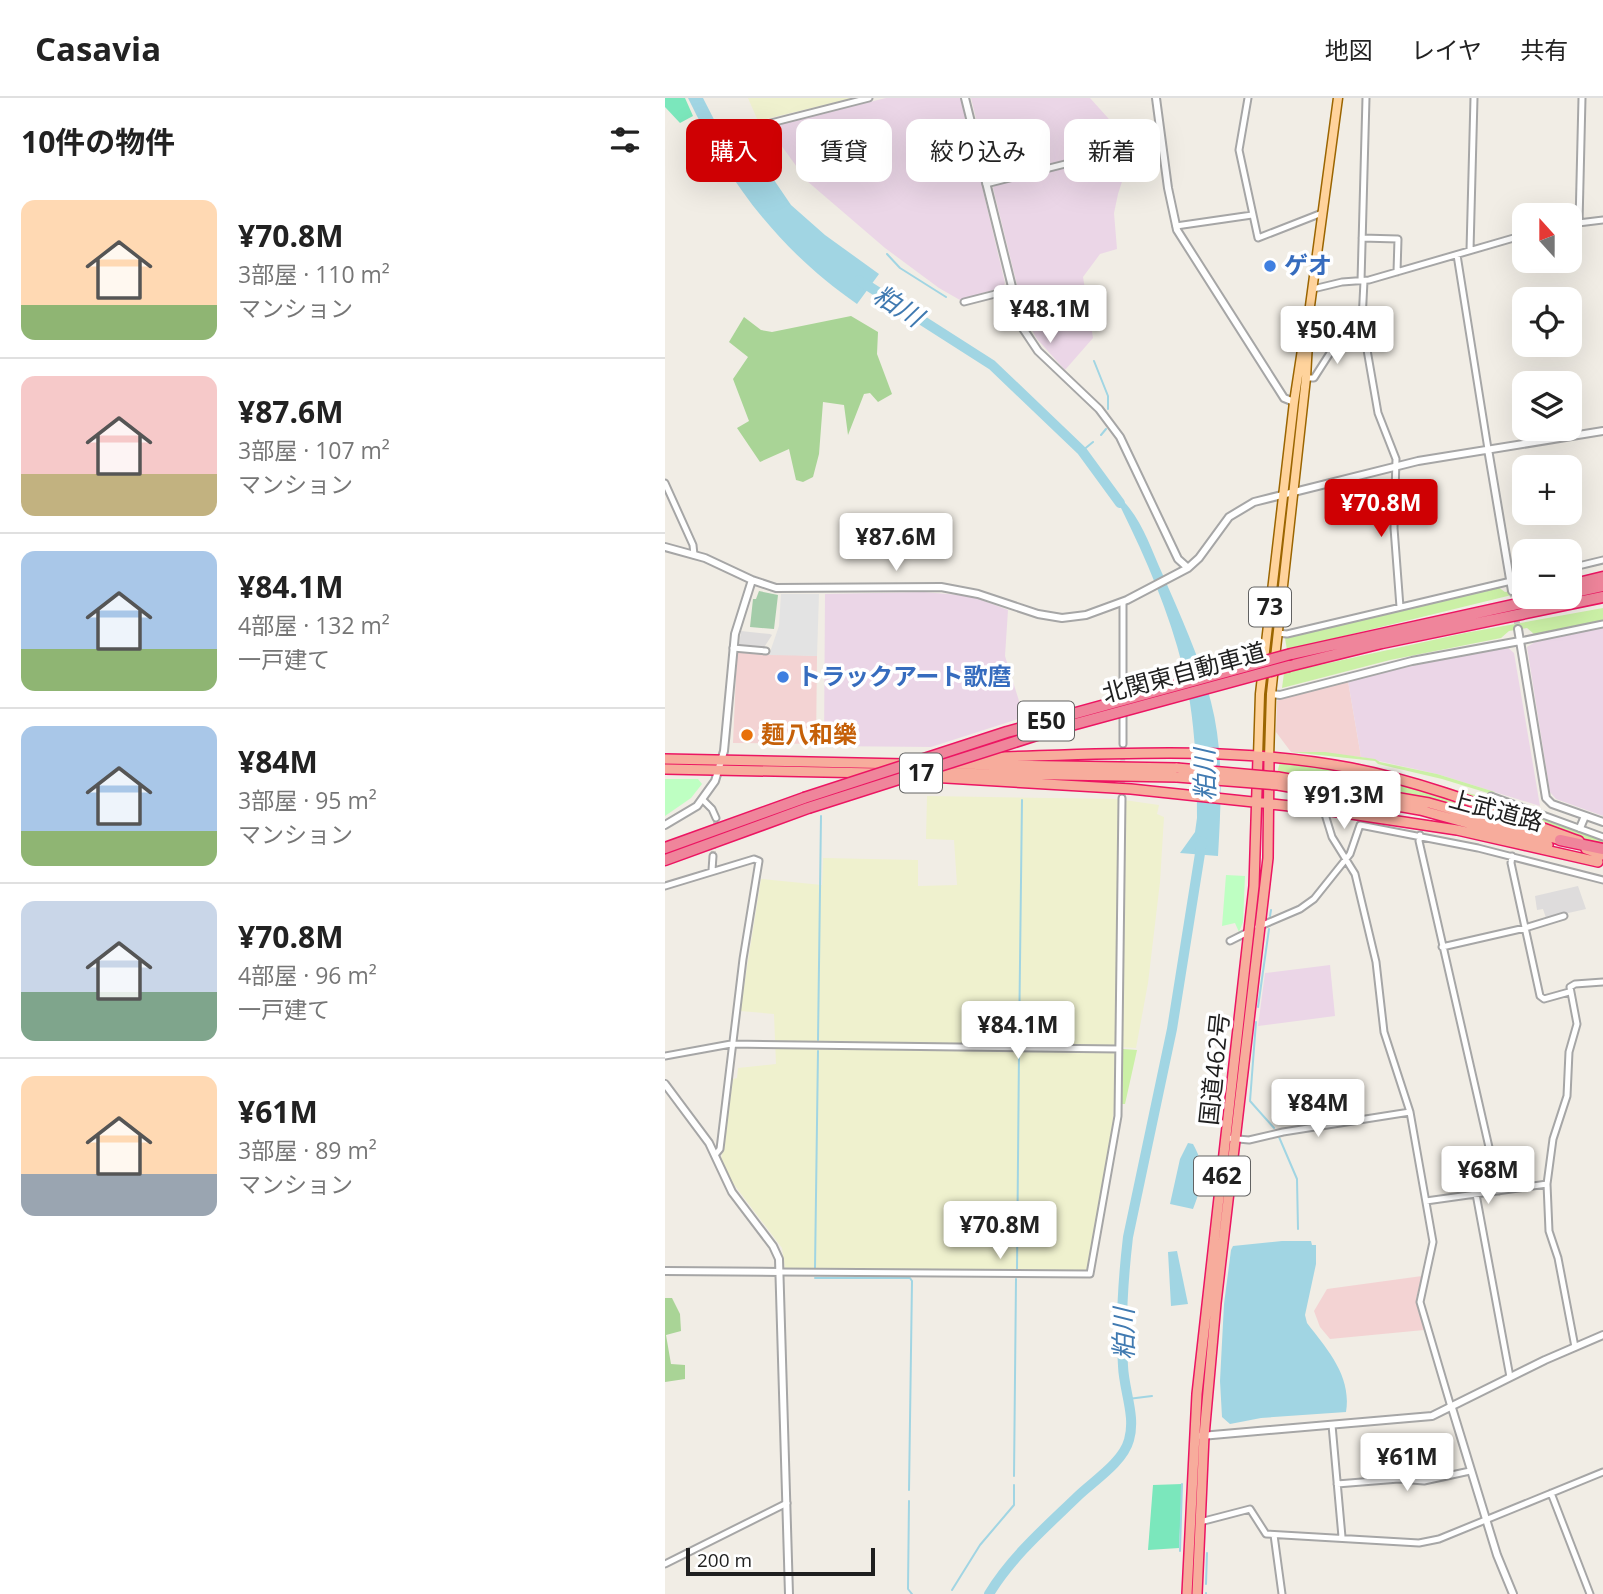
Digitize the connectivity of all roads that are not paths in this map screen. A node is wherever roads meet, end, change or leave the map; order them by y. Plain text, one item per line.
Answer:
1 (869, 98) edge
2 (965, 98) edge
3 (1156, 98) edge
4 (1248, 98) edge
5 (1338, 98) edge
6 (1366, 98) edge
7 (1474, 98) edge
8 (1583, 98) edge
9 (782, 120) edge
10 (1064, 164) edge
11 (986, 184) junction
12 (1580, 203) edge
13 (1322, 213) junction
14 (1252, 215) junction
15 (1603, 220) edge
16 (1582, 223) edge
17 (1176, 226) junction
18 (1362, 238) junction
19 (1512, 238) edge
20 (1470, 250) junction
21 (1457, 255) junction
22 (1397, 272) junction
23 (1363, 281) junction
24 (1313, 289) junction
25 (1011, 290) junction
26 (964, 302) dead end
27 (1310, 306) junction
28 (1362, 321) junction
29 (1306, 378) junction
30 (1294, 402) junction
31 (1603, 431) edge
32 (1488, 449) junction
33 (1396, 466) junction
34 (665, 483) edge
35 (1294, 491) junction
36 (1283, 494) junction
37 (665, 547) edge
38 (694, 555) junction
39 (1603, 560) edge
40 (1582, 565) edge
41 (1188, 568) junction
42 (1603, 577) edge
43 (752, 580) junction
44 (1510, 581) junction
45 (1582, 582) edge
46 (1603, 586) edge
47 (1582, 590) edge
48 (1512, 591) tunnel mouth
49 (1603, 597) edge
50 (1126, 600) junction
51 (1512, 600) edge
52 (1603, 604) edge
53 (1512, 605) edge
54 (1400, 607) junction
55 (1528, 612) junction
56 (1441, 619) junction
57 (1603, 624) edge
58 (1518, 629) tunnel mouth
59 (1277, 633) junction
60 (1520, 641) junction
61 (733, 648) junction
62 (766, 651) dead end
63 (1271, 694) junction
64 (1123, 744) tunnel mouth
65 (1258, 757) junction
66 (1269, 758) junction
67 (665, 759) edge
68 (918, 764) junction
69 (720, 765) junction
70 (665, 769) edge
71 (870, 773) junction
72 (1177, 773) junction
73 (1278, 781) junction
74 (1122, 798) tunnel mouth
75 (703, 800) junction
76 (1258, 802) junction
77 (806, 803) junction
78 (1489, 803) dead end
79 (1269, 804) junction
80 (1324, 811) junction
81 (1585, 816) junction
82 (716, 818) tunnel mouth
83 (1603, 822) edge
84 (665, 825) edge
85 (1580, 828) junction
86 (1420, 835) junction
87 (1603, 837) edge
88 (1560, 840) junction
89 (1588, 844) junction
90 (665, 848) edge
91 (713, 856) tunnel mouth
92 (1512, 856) junction
93 (1602, 857) edge
94 (1346, 859) junction
95 (665, 860) edge
96 (712, 870) junction
97 (1603, 880) edge
98 (665, 886) edge
99 (1565, 916) dead end
100 (1260, 926) junction
101 (1525, 928) junction
102 (1249, 932) junction
103 (1230, 941) dead end
104 (1442, 947) junction
105 (1603, 982) edge
106 (1569, 992) junction
107 (731, 1044) junction
108 (1119, 1049) junction
109 (665, 1056) edge
110 (665, 1084) edge
111 (1410, 1112) junction
112 (1231, 1138) junction
113 (715, 1155) junction
114 (1547, 1184) junction
115 (1499, 1191) junction
116 (1476, 1194) junction
117 (1426, 1201) junction
118 (665, 1271) edge
119 (781, 1272) junction
120 (1603, 1335) edge
121 (1575, 1347) junction
122 (1510, 1377) junction
123 (1451, 1408) junction
124 (1332, 1425) junction
125 (1199, 1436) junction
126 (1470, 1471) junction
127 (1603, 1472) edge
128 (1337, 1484) junction
129 (1551, 1493) junction
130 (787, 1503) junction
131 (1486, 1521) junction
132 (1200, 1522) junction
133 (1274, 1535) junction
134 (1342, 1538) junction
135 (665, 1564) edge
136 (789, 1594) edge
137 (1187, 1594) edge
138 (1197, 1594) edge
139 (1282, 1594) edge
140 (1513, 1594) edge
141 (1590, 1594) edge

1 - 9 street
2 - 11 street
3 - 17 street
4 - 14 street
5 - 13 main road, 73
6 - 18 street
7 - 20 street
8 - 12 street
10 - 11 street
11 - 25 street
13 - 14 street
13 - 24 main road, 73
14 - 17 street
15 - 16 street
17 - 30 street
18 - 22 street
18 - 23 street
19 - 20 street
20 - 21 street
21 - 22 street
21 - 32 street
22 - 23 street
23 - 24 street
23 - 28 street
24 - 27 main road, 73
25 - 26 street
25 - 41 street
27 - 29 main road, 73
27 - 30 main road, 73
28 - 29 street
28 - 33 street
29 - 35 main road, 73
30 - 36 main road, 73
31 - 32 street
32 - 33 street
32 - 44 street
33 - 35 street
33 - 54 street
34 - 38 street
35 - 36 street
35 - 59 main road, 73
36 - 41 street
36 - 65 main road, 73
37 - 38 street
38 - 43 street
39 - 40 street
41 - 50 street
42 - 45 highway
43 - 50 street
43 - 61 street
44 - 48 street
44 - 54 street
46 - 47 highway
49 - 55 highway, 北関東自動車道 / E50
50 - 64 street
51 - 56 highway
52 - 55 highway
53 - 56 highway, 北関東自動車道 / E50
54 - 59 street
55 - 77 highway, 北関東自動車道 / E50, bridge
56 - 77 highway, 北関東自動車道 / E50, bridge
57 - 60 street
58 - 60 street
59 - 63 main road, 73
60 - 63 street
60 - 81 street
61 - 62 street
61 - 69 street
63 - 66 main road, 73
65 - 66 highway
65 - 68 highway
65 - 76 highway, 国道462号 / 462
66 - 79 highway, 国道462号 / 462
66 - 89 highway
67 - 69 highway, 上武道路 / 17
68 - 69 highway, 上武道路 / 17
68 - 72 highway, 上武道路 / 17
69 - 70 highway, 上武道路 / 17
69 - 71 highway, 上武道路 / 17
69 - 75 street
71 - 72 highway, 上武道路 / 17
71 - 76 highway
72 - 73 highway, 上武道路 / 17, bridge
73 - 88 highway, 上武道路 / 17
73 - 93 highway, 上武道路 / 17
74 - 108 street
75 - 82 street
75 - 84 street
76 - 79 highway
76 - 102 highway, 国道462号 / 462
77 - 90 highway, 北関東自動車道 / E50
77 - 95 highway, 北関東自動車道 / E50
78 - 85 street
79 - 80 highway
79 - 100 highway, 国道462号 / 462
80 - 93 highway
80 - 94 street
81 - 83 street
81 - 85 street
85 - 87 street
86 - 92 street
86 - 94 street
86 - 104 street
88 - 89 highway
88 - 93 highway, 上武道路 / 17
89 - 93 highway
91 - 96 street
92 - 97 street
92 - 101 street
94 - 100 street
94 - 111 street
96 - 98 street
96 - 107 street
99 - 101 street
100 - 102 street
100 - 112 highway, 国道462号 / 462
101 - 104 street
101 - 106 street
102 - 103 street
102 - 112 highway, 国道462号 / 462
104 - 115 street
105 - 106 street
106 - 114 street
107 - 108 street
107 - 109 street
107 - 113 street
108 - 119 street
110 - 113 street
111 - 112 street
111 - 117 street
112 - 125 highway, 国道462号 / 462
113 - 119 street
114 - 115 street
114 - 121 street
115 - 116 street
116 - 117 street
116 - 122 street
117 - 123 street
118 - 119 street
119 - 130 street
120 - 121 street
121 - 122 street
122 - 123 street
123 - 124 street
123 - 126 street
124 - 125 street
124 - 128 street
125 - 132 highway, 国道462号 / 462
125 - 137 highway, 国道462号 / 462
126 - 128 street
126 - 131 street
127 - 129 street
128 - 134 street
129 - 131 street
129 - 141 street
130 - 135 street
130 - 136 street
131 - 134 street
131 - 140 street
132 - 133 street
132 - 138 highway, 国道462号 / 462
133 - 134 street
133 - 139 street

